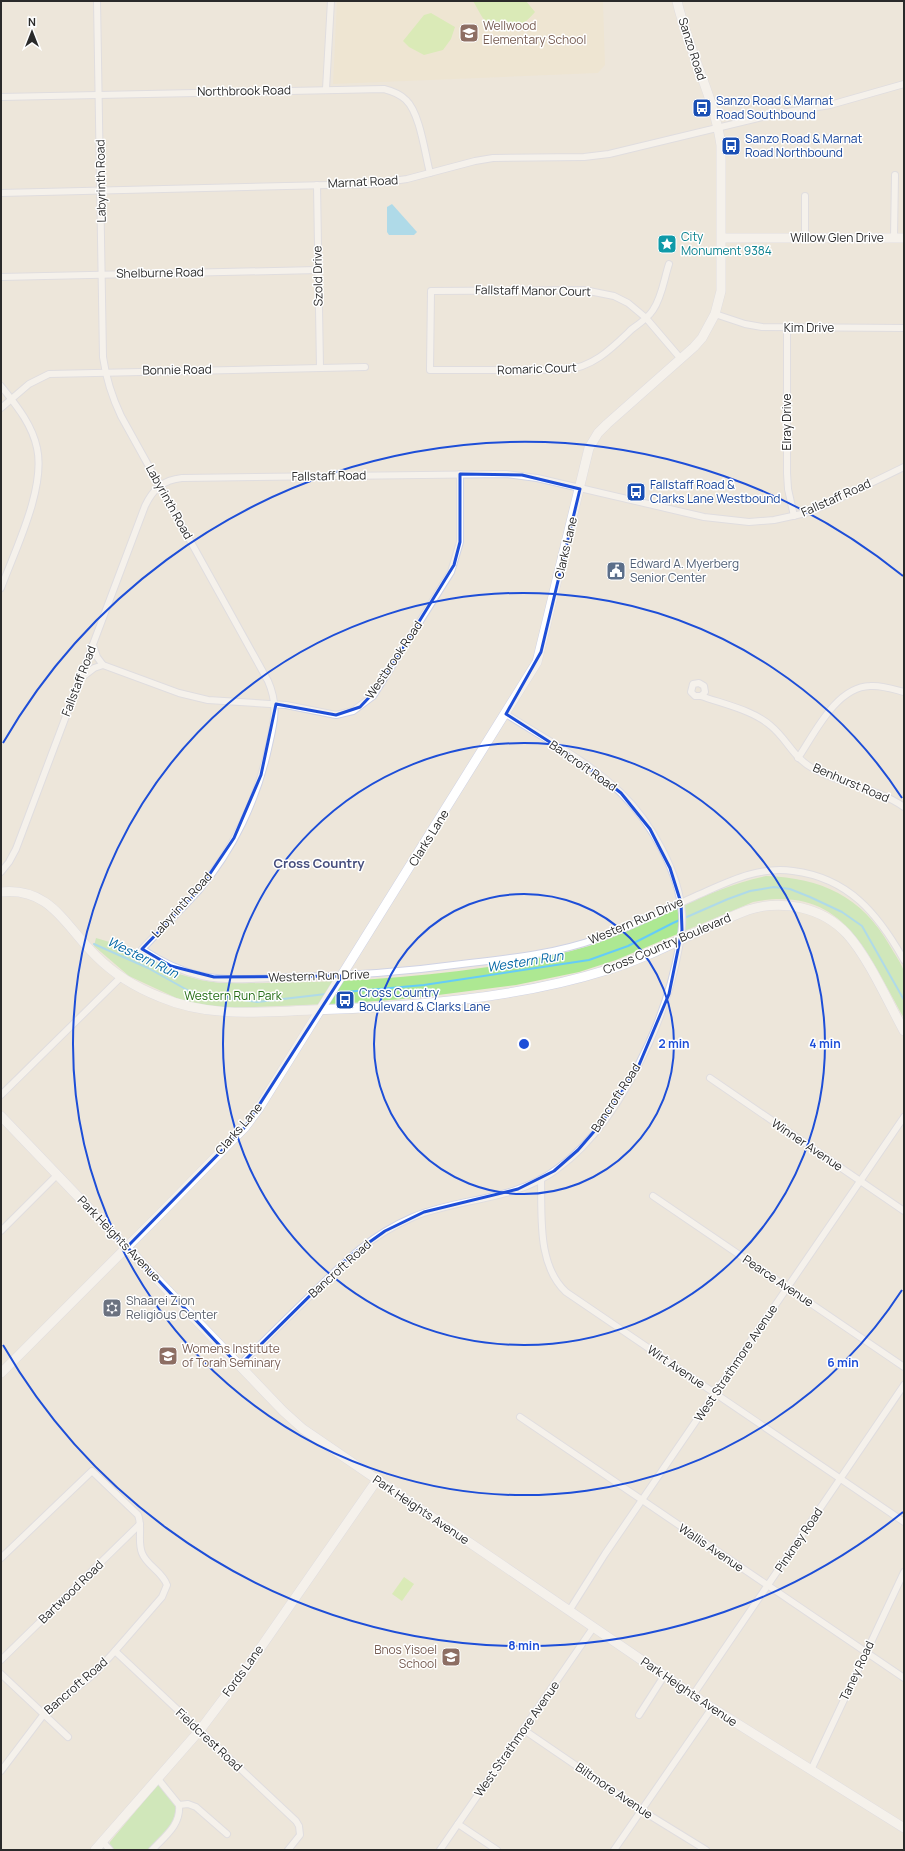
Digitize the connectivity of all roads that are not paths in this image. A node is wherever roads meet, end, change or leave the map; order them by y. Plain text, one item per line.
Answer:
1 (97, 1) edge
2 (331, 1) edge
3 (677, 1) edge
4 (904, 84) edge
5 (326, 89) junction
6 (99, 94) junction
7 (1, 97) edge
8 (719, 128) junction
9 (430, 173) junction
10 (894, 175) dead end
11 (316, 185) junction
12 (101, 190) junction
13 (1, 193) edge
14 (805, 196) dead end
15 (722, 238) junction
16 (805, 238) junction
17 (894, 238) junction
18 (904, 238) edge
19 (669, 264) dead end
20 (318, 270) junction
21 (102, 274) junction
22 (1, 277) edge
23 (430, 291) joint
24 (715, 314) junction
25 (646, 318) junction
26 (787, 328) junction
27 (904, 328) edge
28 (681, 358) junction
29 (365, 367) dead end
30 (320, 368) junction
31 (105, 372) junction
32 (1, 386) edge
33 (11, 399) junction
34 (1, 408) edge
35 (904, 467) edge
36 (460, 474) junction
37 (159, 485) junction
38 (580, 489) junction
39 (794, 516) junction
40 (1, 588) edge
41 (93, 645) junction
42 (103, 665) junction
43 (80, 680) junction
44 (904, 692) edge
45 (701, 696) dead end
46 (276, 704) junction
47 (506, 714) junction
48 (798, 758) junction
49 (904, 808) edge
50 (1, 872) edge
51 (1, 892) edge
52 (681, 903) junction
53 (680, 939) junction
54 (142, 949) joint
55 (904, 960) edge
56 (342, 976) junction
57 (121, 977) junction
58 (320, 1010) junction
59 (904, 1031) edge
60 (710, 1078) dead end
61 (1, 1095) edge
62 (1, 1116) edge
63 (904, 1117) edge
64 (58, 1175) junction
65 (541, 1179) junction
66 (860, 1181) junction
67 (653, 1196) dead end
68 (904, 1211) edge
69 (1, 1231) edge
70 (127, 1247) junction
71 (788, 1288) junction
72 (239, 1366) junction
73 (904, 1366) edge
74 (1, 1373) edge
75 (904, 1385) edge
76 (715, 1394) junction
77 (520, 1417) dead end
78 (840, 1479) junction
79 (377, 1480) junction
80 (642, 1501) junction
81 (904, 1522) edge
82 (140, 1524) junction
83 (1, 1558) edge
84 (904, 1572) edge
85 (768, 1586) junction
86 (569, 1611) junction
87 (594, 1628) junction
88 (115, 1651) junction
89 (866, 1653) junction
90 (1, 1660) edge
91 (1, 1674) edge
92 (664, 1676) junction
93 (904, 1678) edge
94 (693, 1695) junction
95 (712, 1708) junction
96 (44, 1714) junction
97 (639, 1715) dead end
98 (200, 1730) junction
99 (524, 1730) junction
100 (68, 1737) dead end
101 (811, 1770) junction
102 (1, 1771) edge
103 (158, 1779) junction
104 (179, 1805) junction
105 (641, 1810) junction
106 (458, 1824) junction
107 (904, 1828) edge
108 (227, 1834) dead end
109 (102, 1841) junction
110 (95, 1850) edge
111 (110, 1850) edge
112 (152, 1850) edge
113 (288, 1850) edge
114 (440, 1850) edge
115 (497, 1850) edge
116 (614, 1850) edge
117 (706, 1850) edge

1 - 6 street, Labyrinth Road
2 - 5 street
3 - 8 street, Sanzo Road
4 - 8 street, Marnat Road
5 - 6 street, Northbrook Road
5 - 9 street, Northbrook Road
6 - 7 street, Northbrook Road
6 - 12 street, Labyrinth Road
8 - 9 street, Marnat Road
8 - 15 street, Sanzo Road
9 - 11 street, Marnat Road
10 - 17 street
11 - 12 street, Marnat Road
11 - 20 street, Szold Drive
12 - 13 street, Marnat Road
12 - 21 street, Labyrinth Road
14 - 16 street
15 - 16 street, Willow Glen Drive
15 - 24 street, Clarks Lane
16 - 17 street, Willow Glen Drive
17 - 18 street, Willow Glen Drive
19 - 25 street, Romaric Court
20 - 21 street, Shelburne Road
20 - 30 street, Szold Drive
21 - 22 street, Shelburne Road
21 - 31 street, Labyrinth Road
23 - 25 street, Fallstaff Manor Court
23 - 25 street, Romaric Court
24 - 26 street, Kim Drive
24 - 28 street, Clarks Lane
25 - 28 street, Fallstaff Manor Court
26 - 27 street, Kim Drive
26 - 39 street, Elray Drive
28 - 38 street, Clarks Lane
29 - 30 street, Bonnie Road
30 - 31 street, Bonnie Road
31 - 33 street, Bonnie Road
31 - 37 street, Labyrinth Road
32 - 33 street
33 - 34 street, Bonnie Road
33 - 40 street
35 - 39 street, Fallstaff Road
36 - 37 street, Fallstaff Road
36 - 38 street, Fallstaff Road
36 - 46 street, Westbrook Road
37 - 41 street, Fallstaff Road
37 - 46 street, Labyrinth Road
38 - 39 street, Fallstaff Road
38 - 47 street, Clarks Lane
41 - 42 street
41 - 43 street, Fallstaff Road
42 - 43 street
42 - 46 street, Westbrook Road
43 - 50 street, Fallstaff Road
44 - 48 street
45 - 48 street, Benhurst Road
46 - 54 street, Labyrinth Road
47 - 52 street, Bancroft Road
47 - 56 street, Clarks Lane
48 - 49 street, Benhurst Road
51 - 57 street, Cross Country Boulevard
52 - 53 street, Bancroft Road
52 - 55 street, Western Run Drive
52 - 56 street, Western Run Drive
53 - 58 street, Cross Country Boulevard
53 - 59 street, Cross Country Boulevard
53 - 65 street, Bancroft Road
54 - 56 street, Western Run Drive
56 - 58 street, Clarks Lane
57 - 58 street, Cross Country Boulevard
57 - 61 street
58 - 70 street, Clarks Lane
60 - 66 street, Winner Avenue
62 - 64 street, Park Heights Avenue
63 - 66 street, West Strathmore Avenue
64 - 69 street
64 - 70 street, Park Heights Avenue
65 - 72 street, Bancroft Road
65 - 76 street, Wirt Avenue
66 - 68 street, Winner Avenue
66 - 71 street, West Strathmore Avenue
67 - 71 street, Pearce Avenue
70 - 72 street, Park Heights Avenue
70 - 74 street, Clarks Lane
71 - 73 street, Pearce Avenue
71 - 76 street, West Strathmore Avenue
72 - 79 street, Park Heights Avenue
75 - 78 street, Pinkney Road
76 - 78 street, Wirt Avenue
76 - 80 street, West Strathmore Avenue
77 - 80 street, Wallis Avenue
78 - 81 street, Wirt Avenue
78 - 85 street, Pinkney Road
79 - 86 street, Park Heights Avenue
79 - 98 street, Fords Lane
80 - 85 street, Wallis Avenue
80 - 86 street, West Strathmore Avenue
82 - 83 street
82 - 88 street, Bancroft Road
82 - 90 street, Bartwood Road
84 - 89 street, Taney Road
85 - 89 street, Wallis Avenue
85 - 94 street, Pinkney Road
86 - 87 street, Park Heights Avenue
87 - 92 street, Park Heights Avenue
87 - 99 street, West Strathmore Avenue
88 - 96 street, Bancroft Road
88 - 98 street, Fieldcrest Road
89 - 93 street, Wallis Avenue
89 - 101 street, Taney Road
91 - 96 street
92 - 94 street, Park Heights Avenue
92 - 97 street
94 - 95 street, Park Heights Avenue
95 - 101 street, Park Heights Avenue
95 - 105 street
96 - 100 street
96 - 102 street, Bancroft Road
98 - 103 street, Fords Lane
98 - 113 street, Fieldcrest Road
99 - 105 street, Biltmore Avenue
99 - 106 street, West Strathmore Avenue
101 - 107 street, Park Heights Avenue
103 - 104 street
103 - 109 street, Fords Lane
104 - 108 street
104 - 112 street
105 - 116 street
105 - 117 street, Biltmore Avenue
106 - 114 street, West Strathmore Avenue
106 - 115 street
109 - 110 street, Fords Lane
109 - 111 street

